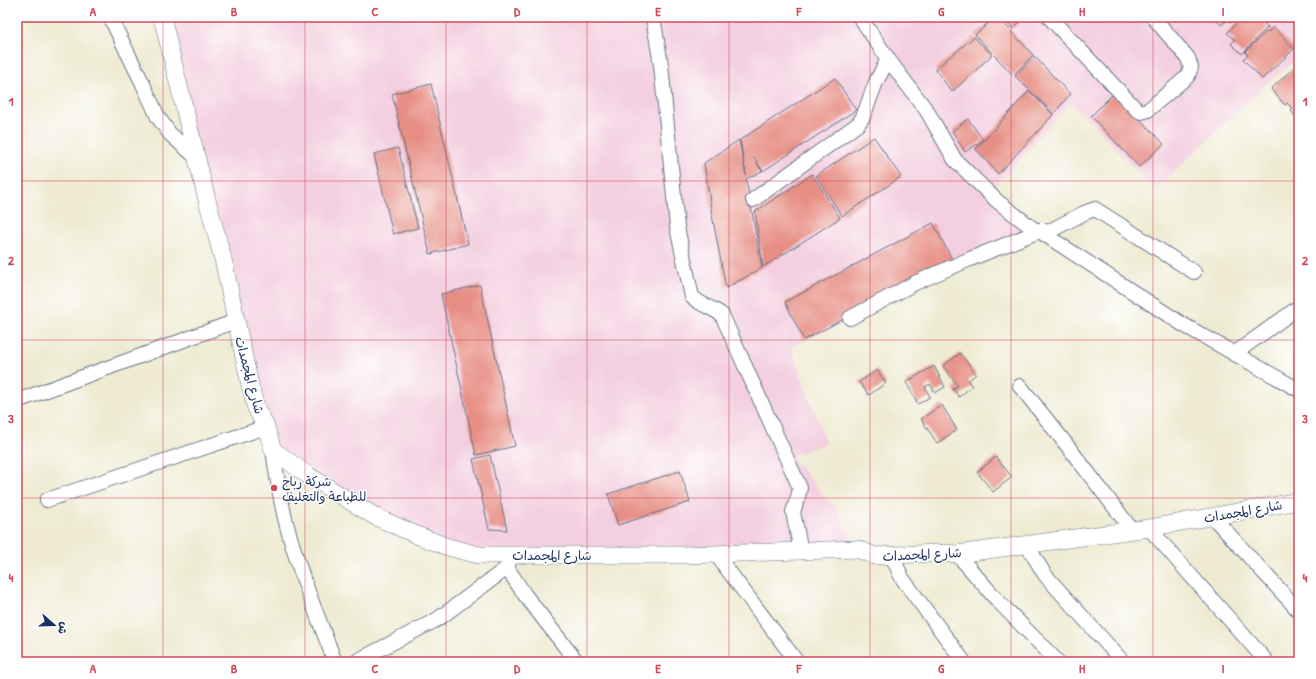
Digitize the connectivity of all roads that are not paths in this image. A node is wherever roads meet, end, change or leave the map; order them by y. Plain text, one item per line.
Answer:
1 (110, 17) edge
2 (162, 17) edge
3 (653, 17) edge
4 (860, 17) edge
5 (1049, 17) edge
6 (1153, 17) edge
7 (888, 59) junction
8 (197, 158) junction
9 (754, 200) dead end
10 (1043, 232) junction
11 (1194, 272) dead end
12 (1299, 307) edge
13 (850, 318) dead end
14 (236, 321) junction
15 (1234, 354) junction
16 (1020, 386) dead end
17 (1299, 390) edge
18 (18, 399) edge
19 (266, 427) junction
20 (273, 450) junction
21 (47, 500) dead end
22 (1299, 501) edge
23 (1212, 516) junction
24 (1149, 528) junction
25 (1132, 530) junction
26 (1027, 545) junction
27 (801, 551) junction
28 (715, 554) junction
29 (957, 554) junction
30 (892, 556) junction
31 (509, 562) junction
32 (1299, 611) edge
33 (335, 662) edge
34 (355, 662) edge
35 (577, 662) edge
36 (797, 662) edge
37 (964, 662) edge
38 (1058, 662) edge
39 (1123, 662) edge
40 (1267, 662) edge

1 - 8 street
2 - 8 main road, شارع المجمدات
3 - 27 street
4 - 7 street
5 - 6 street
7 - 9 street
7 - 10 street
8 - 14 main road, شارع المجمدات
10 - 11 street
10 - 13 street
10 - 15 street
12 - 15 street
14 - 18 street
14 - 19 main road, شارع المجمدات
15 - 17 street
16 - 25 street
19 - 20 main road, شارع المجمدات
19 - 21 street
20 - 31 main road, شارع المجمدات
20 - 33 street
22 - 23 main road, شارع المجمدات
23 - 24 main road, شارع المجمدات
23 - 32 street
24 - 25 main road, شارع المجمدات
24 - 40 street
25 - 26 main road, شارع المجمدات
26 - 29 main road, شارع المجمدات
26 - 39 street
27 - 28 main road, شارع المجمدات
27 - 30 main road, شارع المجمدات
28 - 31 main road, شارع المجمدات
28 - 36 street
29 - 30 main road, شارع المجمدات
29 - 38 street
30 - 37 street
31 - 34 street
31 - 35 street

